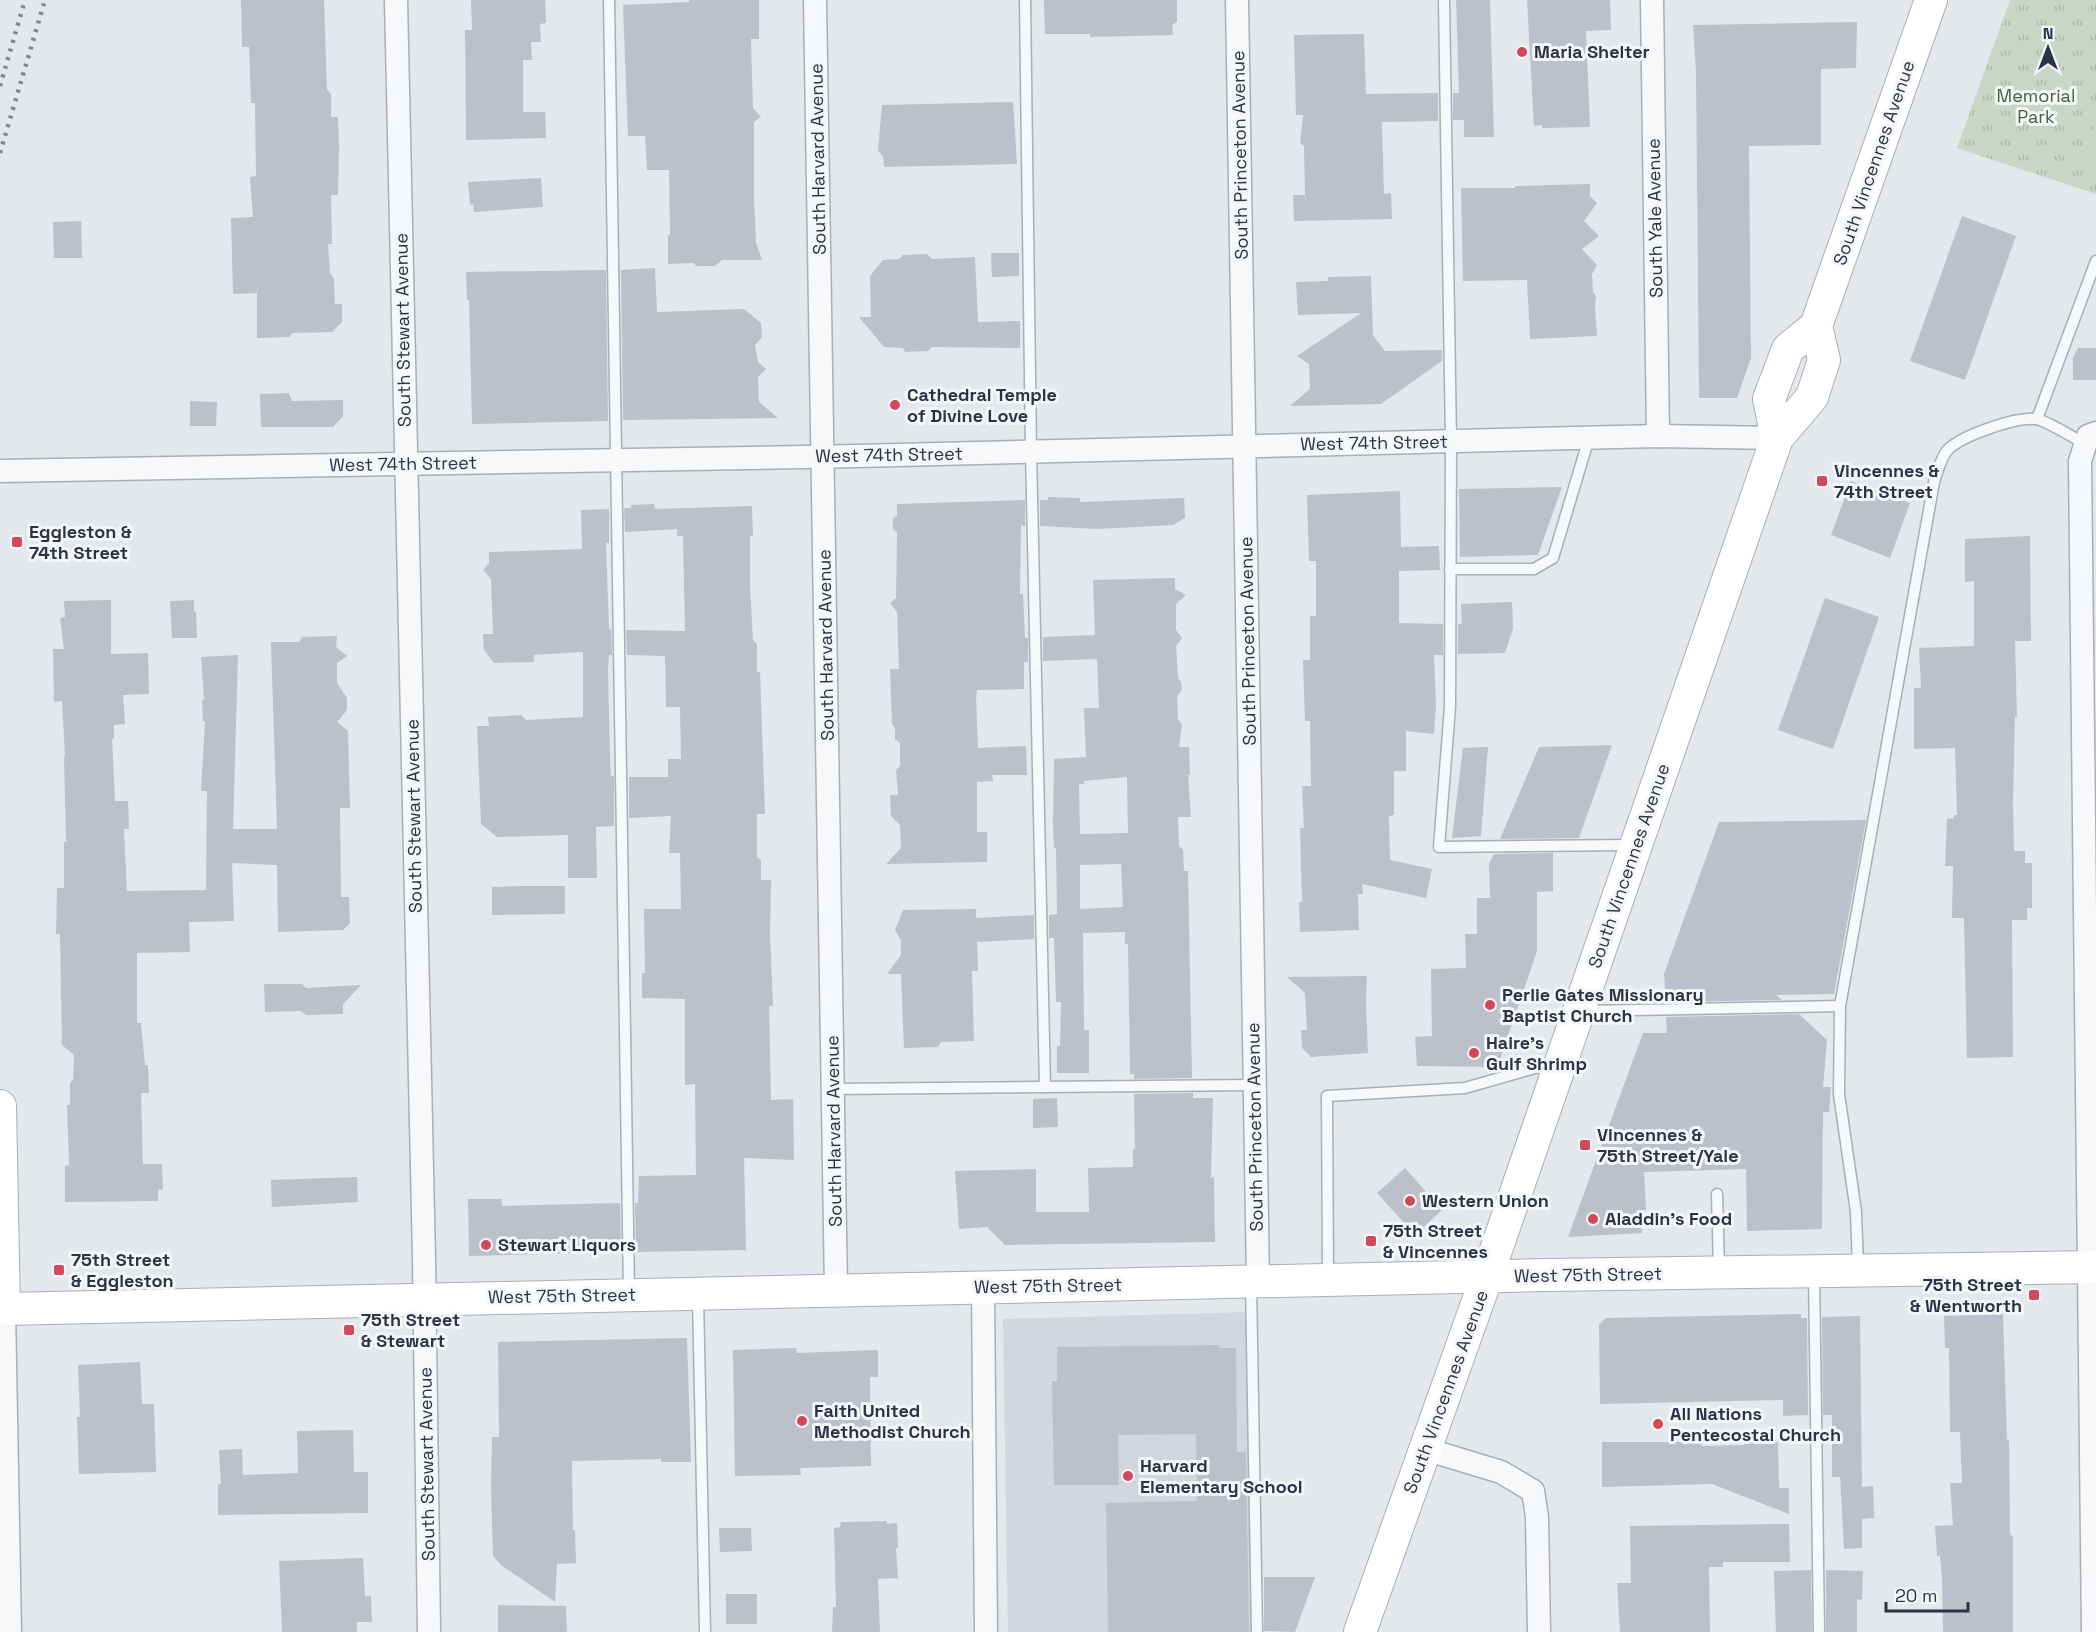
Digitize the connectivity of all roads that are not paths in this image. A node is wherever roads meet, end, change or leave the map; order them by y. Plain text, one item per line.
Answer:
1 (396, 0) edge
2 (609, 0) edge
3 (815, 0) edge
4 (1025, 0) edge
5 (1237, 0) edge
6 (1443, 0) edge
7 (1652, 0) edge
8 (1931, 0) edge
9 (2096, 261) edge
10 (2037, 419) junction
11 (1658, 436) junction
12 (1588, 438) junction
13 (1777, 438) junction
14 (2090, 438) edge
15 (1451, 441) junction
16 (1245, 446) junction
17 (1031, 451) junction
18 (823, 456) junction
19 (618, 460) junction
20 (405, 463) junction
21 (0, 471) edge
22 (1450, 569) junction
23 (2090, 626) edge
24 (1636, 845) junction
25 (1840, 1006) junction
26 (1579, 1011) junction
27 (1562, 1060) junction
28 (2092, 1068) edge
29 (1255, 1085) junction
30 (1045, 1087) junction
31 (833, 1089) junction
32 (0, 1106) edge
33 (1717, 1194) dead end
34 (2092, 1267) edge
35 (1859, 1270) junction
36 (1814, 1271) junction
37 (1719, 1273) junction
38 (1487, 1276) junction
39 (1328, 1280) junction
40 (1255, 1281) junction
41 (982, 1287) junction
42 (836, 1291) junction
43 (698, 1293) junction
44 (629, 1295) junction
45 (425, 1299) junction
46 (2, 1309) edge
47 (2093, 1448) edge
48 (1425, 1449) junction
49 (10, 1632) edge
50 (429, 1632) edge
51 (705, 1632) edge
52 (986, 1632) edge
53 (1257, 1632) edge
54 (1360, 1632) edge
55 (1539, 1632) edge
56 (1819, 1632) edge
57 (2093, 1632) edge

1 - 20 street, South Stewart Avenue
2 - 19 lane
3 - 18 street, South Harvard Avenue
4 - 17 lane
5 - 16 street, South Princeton Avenue
6 - 15 lane
7 - 11 street, South Yale Avenue
8 - 13 street, South Vincennes Avenue
9 - 10 lane
10 - 14 lane
10 - 25 lane
11 - 12 street, West 74th Street
11 - 13 street, West 74th Street
12 - 15 street, West 74th Street
12 - 22 lane
13 - 24 street, South Vincennes Avenue
14 - 23 street
15 - 16 street, West 74th Street
15 - 22 lane
16 - 17 street, West 74th Street
16 - 29 street, South Princeton Avenue
17 - 18 street, West 74th Street
17 - 30 lane
18 - 19 street, West 74th Street
18 - 31 street, South Harvard Avenue
19 - 20 street, West 74th Street
19 - 44 lane
20 - 21 street, West 74th Street
20 - 45 street, South Stewart Avenue
22 - 24 lane
23 - 28 street
24 - 26 street, South Vincennes Avenue
25 - 26 lane
25 - 35 lane
26 - 27 street, South Vincennes Avenue
27 - 38 street, South Vincennes Avenue
27 - 39 lane
28 - 34 street
29 - 30 lane
29 - 40 street, South Princeton Avenue
30 - 31 lane
31 - 42 street, South Harvard Avenue
32 - 46 street
33 - 37 lane
34 - 35 street, West 75th Street
34 - 47 street
35 - 36 street, West 75th Street
36 - 37 street, West 75th Street
36 - 56 lane
37 - 38 street, West 75th Street
38 - 39 street, West 75th Street
38 - 48 street, South Vincennes Avenue
39 - 40 street, West 75th Street
40 - 41 street, West 75th Street
40 - 53 lane
41 - 42 street, West 75th Street
41 - 52 street
42 - 43 street, West 75th Street
43 - 44 street, West 75th Street
43 - 51 lane
44 - 45 street, West 75th Street
45 - 46 street, West 75th Street
45 - 50 street, South Stewart Avenue
46 - 49 street
47 - 57 street
48 - 54 street, South Vincennes Avenue
48 - 55 street

